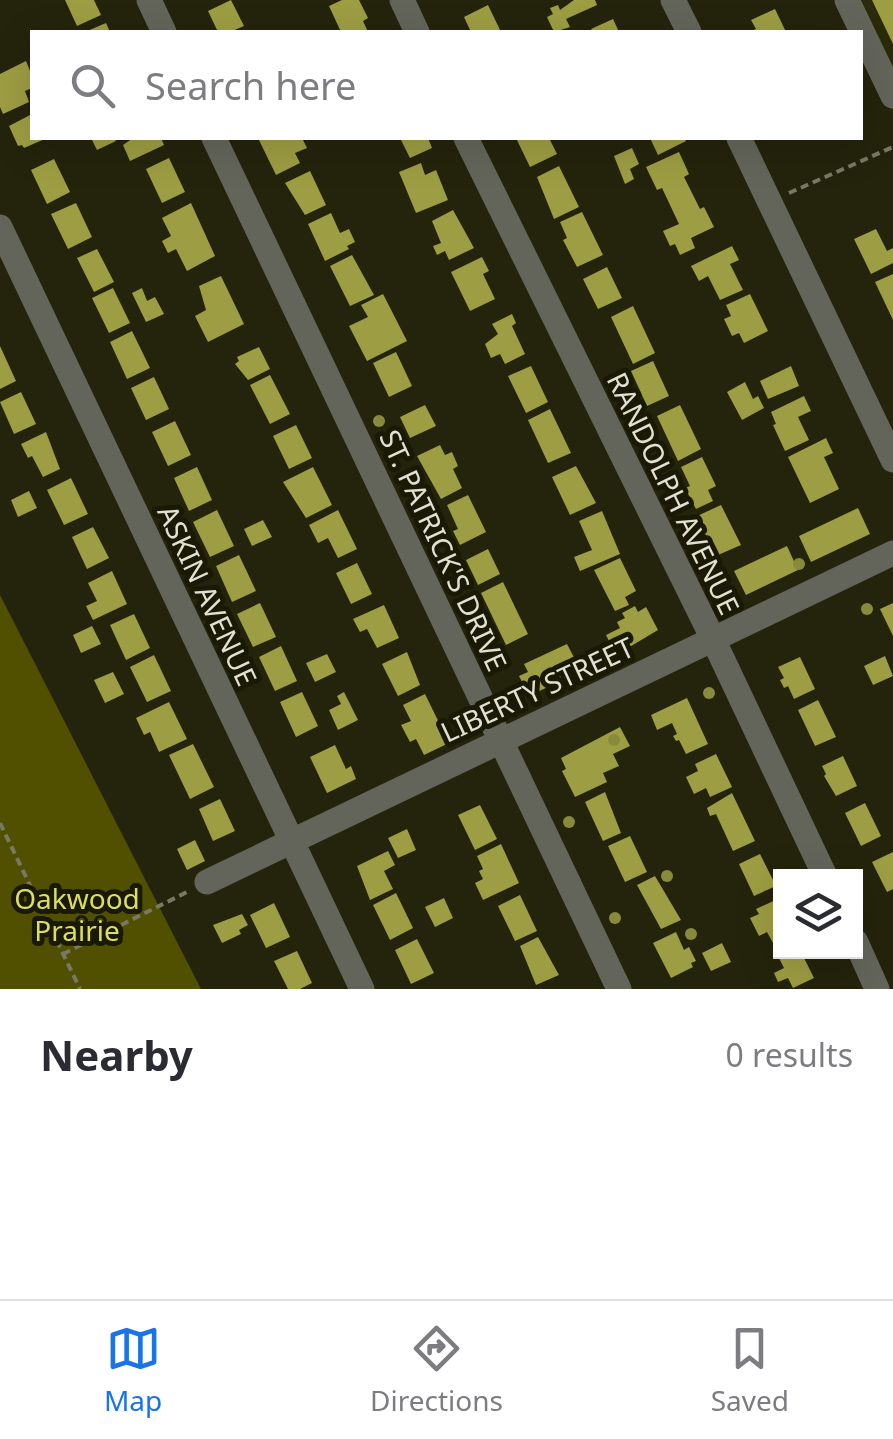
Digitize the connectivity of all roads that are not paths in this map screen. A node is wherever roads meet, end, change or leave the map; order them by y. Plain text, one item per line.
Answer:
1 (148, 0) edge
2 (402, 0) edge
3 (673, 0) edge
4 (847, 0) edge
5 (163, 30) edge
6 (416, 30) edge
7 (688, 30) edge
8 (861, 30) edge
9 (863, 33) edge
10 (893, 96) edge
11 (215, 140) edge
12 (467, 140) edge
13 (740, 140) edge
14 (0, 226) edge
15 (893, 460) edge
16 (893, 553) edge
17 (713, 639) junction
18 (500, 740) junction
19 (291, 839) junction
20 (822, 869) edge
21 (207, 882) road end
22 (863, 958) edge
23 (362, 989) edge
24 (619, 989) edge
25 (877, 989) edge

1 - 5 street
2 - 6 street
3 - 7 street
4 - 8 street
9 - 10 street
11 - 18 street, ST. PATRICK'S DRIVE
12 - 17 street, RANDOLPH AVENUE
13 - 15 street
14 - 19 street, ASKIN AVENUE
16 - 17 street, LIBERTY STREET
17 - 18 street, LIBERTY STREET
17 - 20 street, RANDOLPH AVENUE
18 - 19 street, LIBERTY STREET
18 - 24 street, ST. PATRICK'S DRIVE
19 - 21 street, LIBERTY STREET
19 - 23 street, ASKIN AVENUE
22 - 25 street

